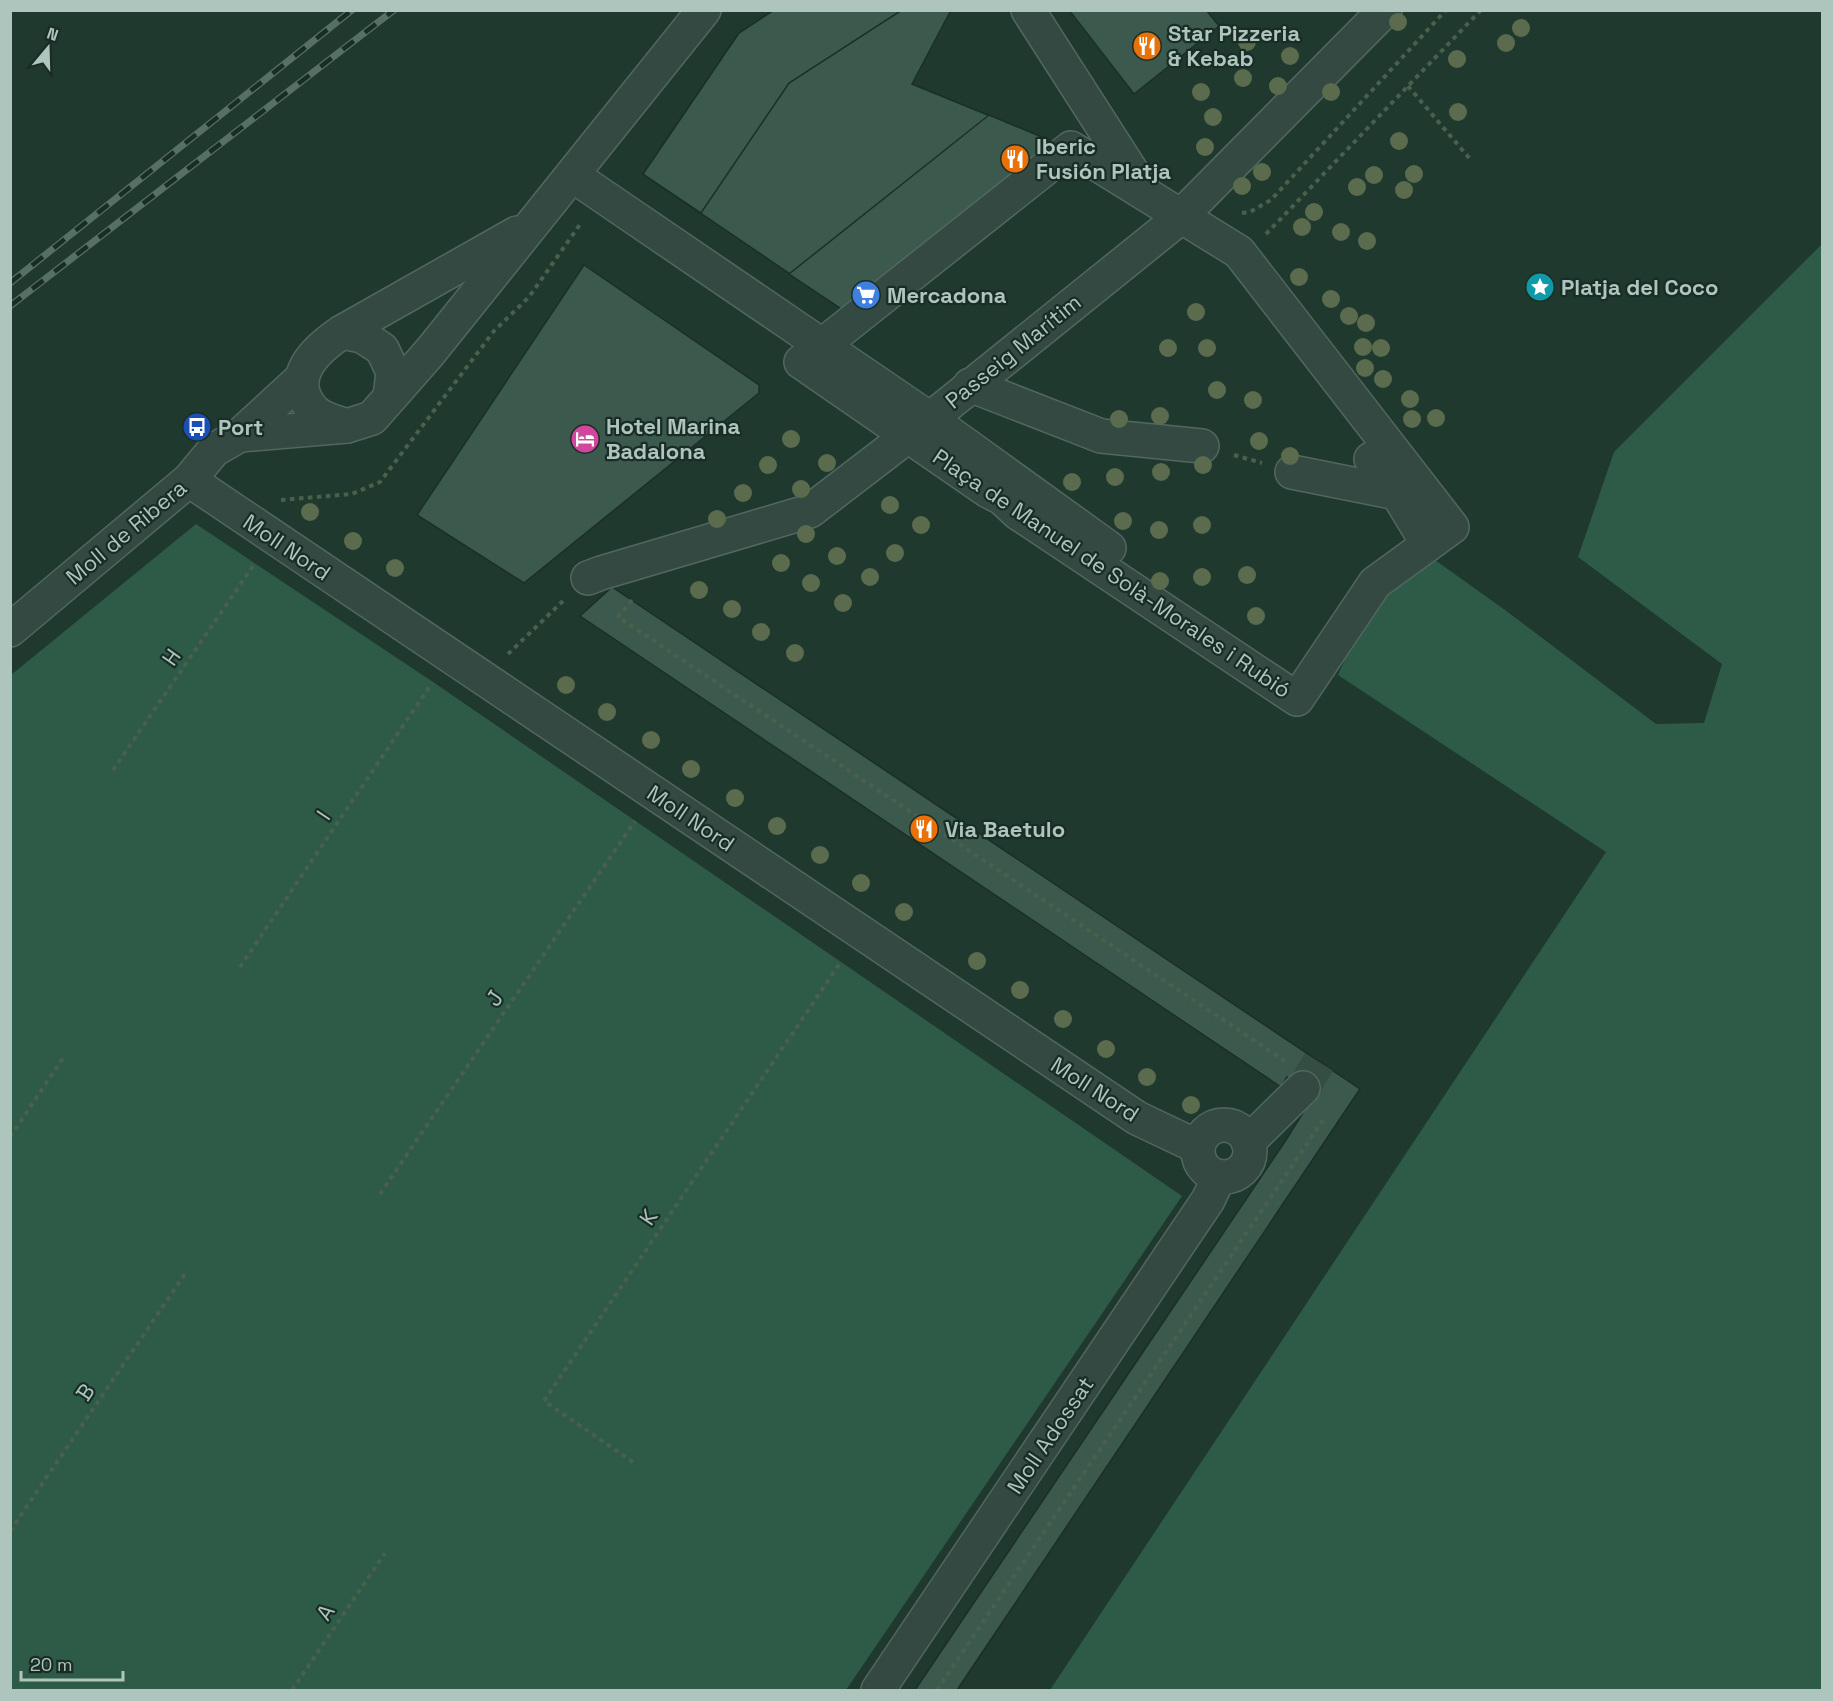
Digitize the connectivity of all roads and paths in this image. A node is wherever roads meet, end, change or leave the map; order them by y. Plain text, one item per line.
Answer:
1 (704, 10) edge
2 (1028, 10) edge
3 (1385, 10) edge
4 (1446, 10) edge
5 (1481, 10) edge
6 (1408, 86) junction
7 (1470, 159) dead end
8 (572, 175) junction
9 (1162, 204) junction
10 (1240, 214) dead end
11 (533, 224) junction
12 (1262, 238) dead end
13 (342, 332) junction
14 (822, 345) junction
15 (301, 379) junction
16 (970, 386) junction
17 (390, 397) junction
18 (346, 426) junction
19 (919, 427) junction
20 (240, 435) junction
21 (1202, 446) joint
22 (1292, 472) joint
23 (189, 480) junction
24 (1397, 493) junction
25 (1428, 544) junction
26 (256, 562) dead end
27 (588, 578) dead end
28 (635, 596) dead end
29 (543, 618) dead end
30 (10, 630) edge
31 (505, 657) dead end
32 (1281, 673) dead end
33 (433, 682) dead end
34 (113, 770) dead end
35 (635, 821) dead end
36 (1018, 885) dead end
37 (840, 963) dead end
38 (240, 967) dead end
39 (63, 1058) dead end
40 (1303, 1088) tunnel mouth
41 (10, 1137) edge
42 (1248, 1142) junction
43 (1198, 1148) junction
44 (1219, 1177) junction
45 (380, 1194) dead end
46 (187, 1271) dead end
47 (633, 1462) dead end
48 (10, 1531) edge
49 (385, 1553) dead end
50 (292, 1690) edge
51 (878, 1690) edge

1 - 8 street
2 - 9 street
3 - 9 street, Passeig Marítim
4 - 10 path
5 - 6 path
6 - 7 path
6 - 12 path
8 - 11 street
8 - 14 street, Passeig Marítim
9 - 14 street, Plaça de Manuel de Solà-Morales i Rubió
9 - 16 street, Passeig Marítim
9 - 24 street, Plaça de Manuel de Solà-Morales i Rubió
9 - 25 street, Plaça de Manuel de Solà-Morales i Rubió
11 - 13 street
11 - 17 street
13 - 15 street
13 - 17 street
14 - 19 street, Passeig Marítim
15 - 18 street
15 - 20 street
16 - 19 street, Passeig Marítim
16 - 21 street
17 - 18 street
18 - 20 street
19 - 25 street, Plaça de Manuel de Solà-Morales i Rubió
19 - 27 street, Plaça de Manuel de Solà-Morales i Rubió
19 - 32 street, Plaça de Manuel de Solà-Morales i Rubió
20 - 23 street, Moll de Ribera
21 - 22 path
22 - 24 street
23 - 30 street, Moll de Ribera
23 - 43 street, Moll Nord
24 - 25 street, Plaça de Manuel de Solà-Morales i Rubió
26 - 34 path, H
28 - 36 path
29 - 31 path
33 - 38 path, I
35 - 45 path, J
37 - 47 path, K
39 - 41 path
40 - 42 street
42 - 43 street
42 - 44 street
43 - 44 street
44 - 51 street, Moll Adossat
46 - 48 path, B
49 - 50 path, A

